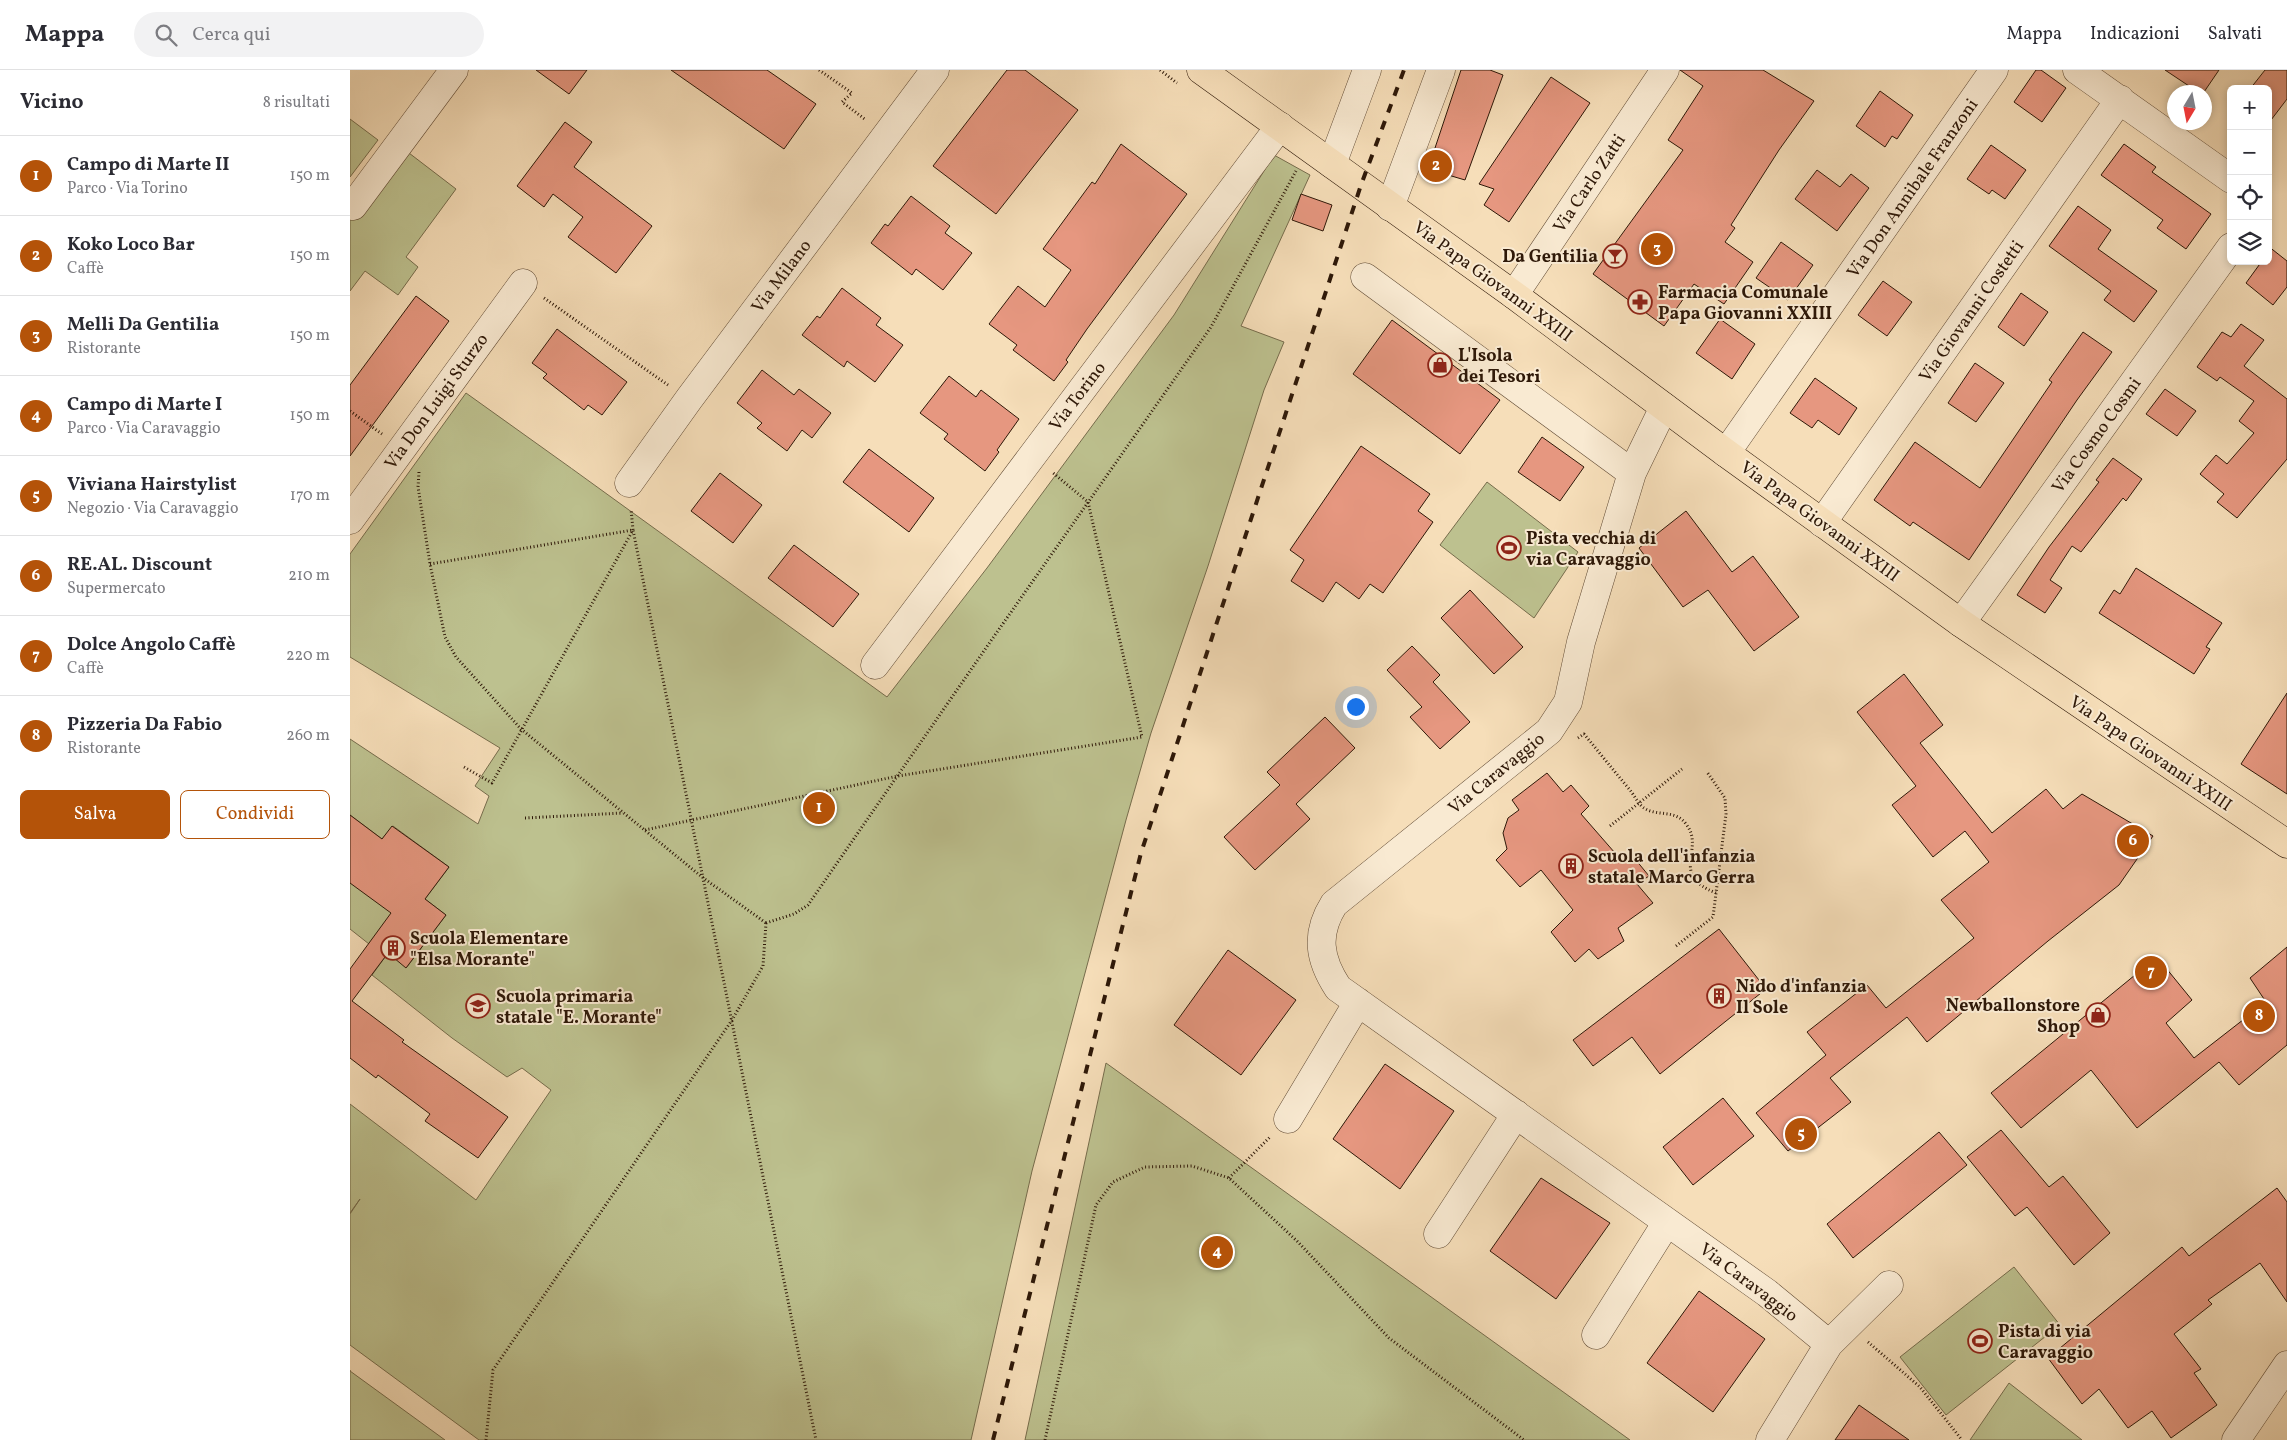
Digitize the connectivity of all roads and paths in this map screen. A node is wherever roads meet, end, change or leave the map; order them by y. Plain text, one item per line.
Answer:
1 (819, 70) edge
2 (935, 70) edge
3 (1201, 70) edge
4 (1367, 70) edge
5 (1441, 70) edge
6 (1664, 70) edge
7 (1994, 70) edge
8 (2077, 70) edge
9 (452, 72) edge
10 (2120, 99) junction
11 (1280, 126) junction
12 (886, 135) junction
13 (1332, 164) junction
14 (1299, 165) dead end
15 (2227, 176) edge
16 (353, 206) dead end
17 (1390, 207) junction
18 (2227, 253) edge
19 (1365, 277) dead end
20 (523, 283) joint
21 (1514, 295) junction
22 (689, 399) junction
23 (1664, 407) junction
24 (350, 411) edge
25 (401, 448) junction
26 (1726, 453) junction
27 (1032, 456) junction
28 (1632, 474) junction
29 (629, 483) joint
30 (1088, 502) junction
31 (350, 520) edge
32 (1822, 523) junction
33 (633, 530) junction
34 (430, 564) junction
35 (1960, 622) junction
36 (875, 665) dead end
37 (521, 729) junction
38 (1576, 740) dead end
39 (464, 767) dead end
40 (1682, 769) dead end
41 (1707, 772) dead end
42 (898, 776) junction
43 (1640, 802) junction
44 (624, 813) junction
45 (526, 818) dead end
46 (690, 819) junction
47 (1610, 826) dead end
48 (645, 830) junction
49 (2287, 844) edge
50 (702, 877) junction
51 (1716, 893) junction
52 (766, 923) junction
53 (1676, 946) dead end
54 (1358, 1002) junction
55 (732, 1020) junction
56 (1516, 1114) junction
57 (1288, 1119) joint
58 (1229, 1178) junction
59 (1667, 1222) junction
60 (1438, 1234) dead end
61 (1889, 1285) dead end
62 (1850, 1324) junction
63 (1596, 1335) dead end
64 (1829, 1344) junction
65 (2287, 1365) edge
66 (486, 1440) edge
67 (816, 1440) edge
68 (1045, 1440) edge
69 (1524, 1440) edge
70 (1770, 1440) edge
71 (1962, 1440) edge
72 (2236, 1440) edge

1 - 12 path
2 - 12 street, Via Milano
3 - 11 main road, Via Papa Giovanni XXIII
4 - 13 street
5 - 17 street
6 - 21 street, Via Carlo Zatti
7 - 26 street, Via Don Annibale Franzoni
8 - 10 street
9 - 16 street
10 - 15 street
10 - 32 street, Via Giovanni Costetti
11 - 13 main road, Via Papa Giovanni XXIII
11 - 27 street, Via Torino
12 - 22 street, Via Milano
13 - 17 main road, Via Papa Giovanni XXIII
14 - 30 path
17 - 21 main road, Via Papa Giovanni XXIII
18 - 35 street, Via Cosmo Cosmi
19 - 28 street
20 - 22 path
20 - 25 street, Via Don Luigi Sturzo
21 - 23 main road, Via Papa Giovanni XXIII
22 - 29 street, Via Milano
23 - 26 main road, Via Papa Giovanni XXIII
23 - 28 street, Via Caravaggio
24 - 25 path
25 - 31 street, Via Don Luigi Sturzo
25 - 34 path
26 - 32 main road, Via Papa Giovanni XXIII
27 - 30 path
27 - 36 street, Via Torino
28 - 54 street, Via Caravaggio
29 - 33 path
30 - 42 path
30 - 42 path
32 - 35 main road, Via Papa Giovanni XXIII
33 - 34 path
33 - 37 path
33 - 46 path
34 - 37 path
35 - 49 main road, Via Papa Giovanni XXIII
37 - 39 path
37 - 44 path
38 - 43 path
40 - 43 path
41 - 51 path
42 - 46 path
42 - 52 path
43 - 47 path
43 - 51 path
44 - 45 path
44 - 48 path
46 - 48 path
46 - 50 path
48 - 50 path
50 - 52 path
50 - 55 path
51 - 53 path
52 - 55 path
54 - 56 street, Via Caravaggio
54 - 57 street
55 - 66 path
55 - 67 path
56 - 59 street, Via Caravaggio
56 - 60 street
57 - 58 path
58 - 68 path
58 - 69 path
59 - 63 street
59 - 64 street, Via Caravaggio
61 - 62 street
62 - 64 street
62 - 71 path
64 - 70 street
65 - 72 street

